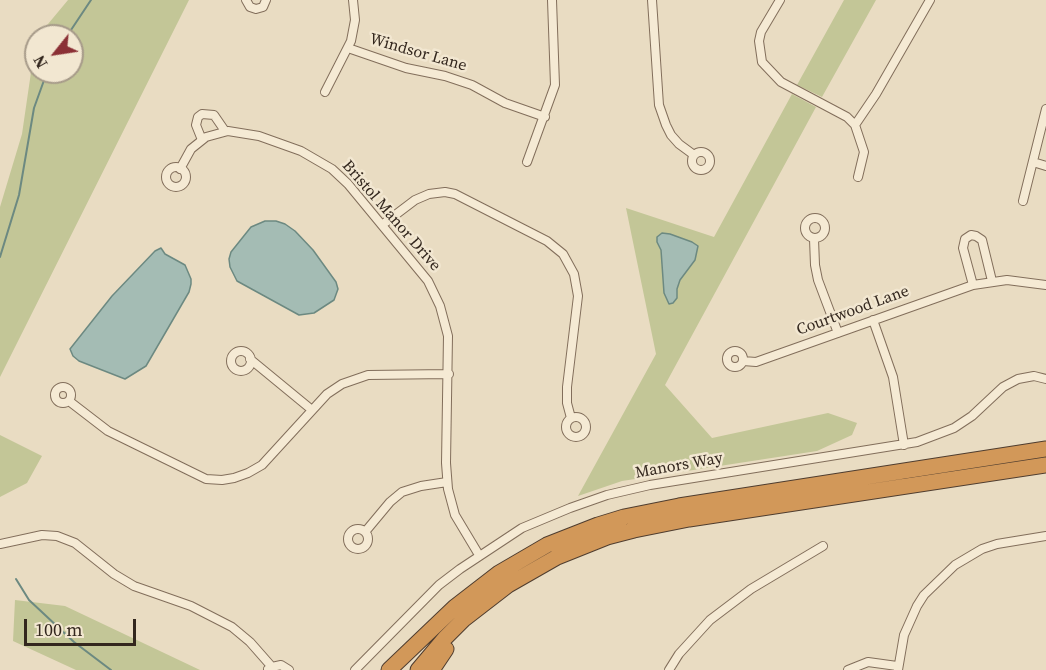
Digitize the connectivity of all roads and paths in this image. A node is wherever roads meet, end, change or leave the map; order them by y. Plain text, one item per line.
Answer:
1 (246, 0) edge
2 (266, 0) edge
3 (353, 0) edge
4 (552, 0) edge
5 (652, 0) edge
6 (780, 0) edge
7 (930, 0) edge
8 (348, 48) junction
9 (326, 92) dead end
10 (1046, 109) edge
11 (545, 117) junction
12 (855, 125) junction
13 (225, 131) junction
14 (202, 140) junction
15 (694, 155) dead end
16 (527, 162) dead end
17 (1033, 162) junction
18 (1046, 166) edge
19 (180, 169) dead end
20 (858, 177) dead end
21 (1023, 201) dead end
22 (382, 225) junction
23 (814, 239) dead end
24 (992, 281) junction
25 (973, 285) junction
26 (1046, 285) edge
27 (873, 320) junction
28 (838, 333) junction
29 (250, 359) dead end
30 (743, 360) dead end
31 (448, 374) junction
32 (1046, 379) edge
33 (69, 401) dead end
34 (312, 410) junction
35 (571, 418) dead end
36 (904, 445) junction
37 (1046, 449) edge
38 (1046, 465) edge
39 (447, 482) junction
40 (365, 532) dead end
41 (1046, 536) edge
42 (0, 544) edge
43 (823, 546) dead end
44 (479, 555) junction
45 (486, 601) junction
46 (435, 627) junction
47 (270, 668) edge
48 (897, 668) edge
49 (289, 670) edge
50 (355, 670) edge
51 (389, 670) edge
52 (399, 670) edge
53 (418, 670) edge
54 (432, 670) edge
55 (669, 670) edge
56 (848, 670) edge

1 - 2 street
3 - 8 street
4 - 11 street
5 - 15 street
6 - 12 street
7 - 12 street
8 - 9 street
8 - 11 street, Windsor Lane
10 - 17 street
11 - 16 street
12 - 20 street
13 - 14 street, Bristol Manor Drive
13 - 14 street
13 - 22 street, Bristol Manor Drive
14 - 19 street, Bristol Manor Drive
17 - 18 street
17 - 21 street
22 - 31 street, Bristol Manor Drive
22 - 35 street
23 - 28 street
24 - 25 street, Courtwood Lane
24 - 25 street
24 - 26 street, Courtwood Lane
25 - 27 street, Courtwood Lane
27 - 28 street, Courtwood Lane
27 - 36 street
28 - 30 street, Courtwood Lane
29 - 34 street
31 - 34 street
31 - 39 street, Bristol Manor Drive
32 - 36 street, Manors Way
33 - 34 street
36 - 44 street, Manors Way
37 - 46 highway
38 - 45 highway
39 - 40 street
39 - 44 street, Bristol Manor Drive
41 - 48 street
42 - 47 street
43 - 55 street
44 - 50 street, Manors Way
45 - 53 highway
45 - 54 highway
46 - 51 highway
46 - 52 highway
47 - 49 street
48 - 56 street

